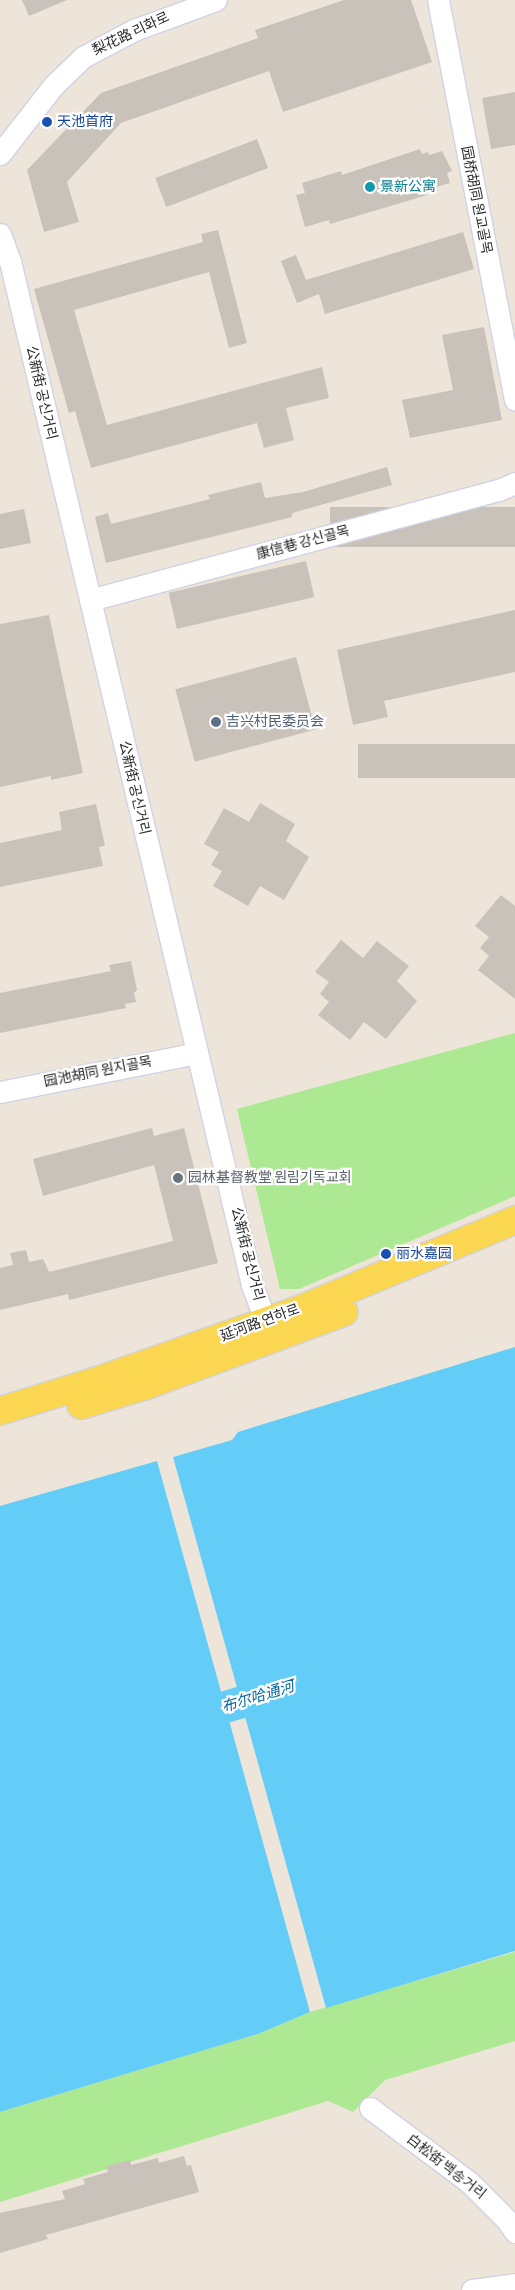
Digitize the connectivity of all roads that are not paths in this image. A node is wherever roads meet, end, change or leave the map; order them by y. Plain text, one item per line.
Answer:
1 (216, 0) edge
2 (438, 0) edge
3 (0, 154) edge
4 (0, 234) edge
5 (515, 400) edge
6 (515, 483) edge
7 (90, 600) junction
8 (197, 1053) junction
9 (0, 1092) edge
10 (515, 1220) edge
11 (515, 1239) edge
12 (269, 1331) junction
13 (0, 1411) edge
14 (0, 1427) edge
15 (370, 2108) dead end
16 (515, 2232) edge
17 (515, 2284) edge
18 (472, 2290) edge

1 - 3 street, 梨花路 리화로
2 - 5 street, 园桥胡同 원교골목
4 - 7 street, 公新街 공신거리
6 - 7 street, 康信巷 강신골목
7 - 8 street, 公新街 공신거리
8 - 9 street, 园池胡同 원지골목
8 - 12 street, 公新街 공신거리
10 - 12 main road, 延河路 연하로
11 - 12 main road, 延河路 연하로
12 - 13 main road, 延河路 연하로
12 - 14 main road, 延河路 연하로
15 - 16 street, 白松街 백송거리
17 - 18 street

